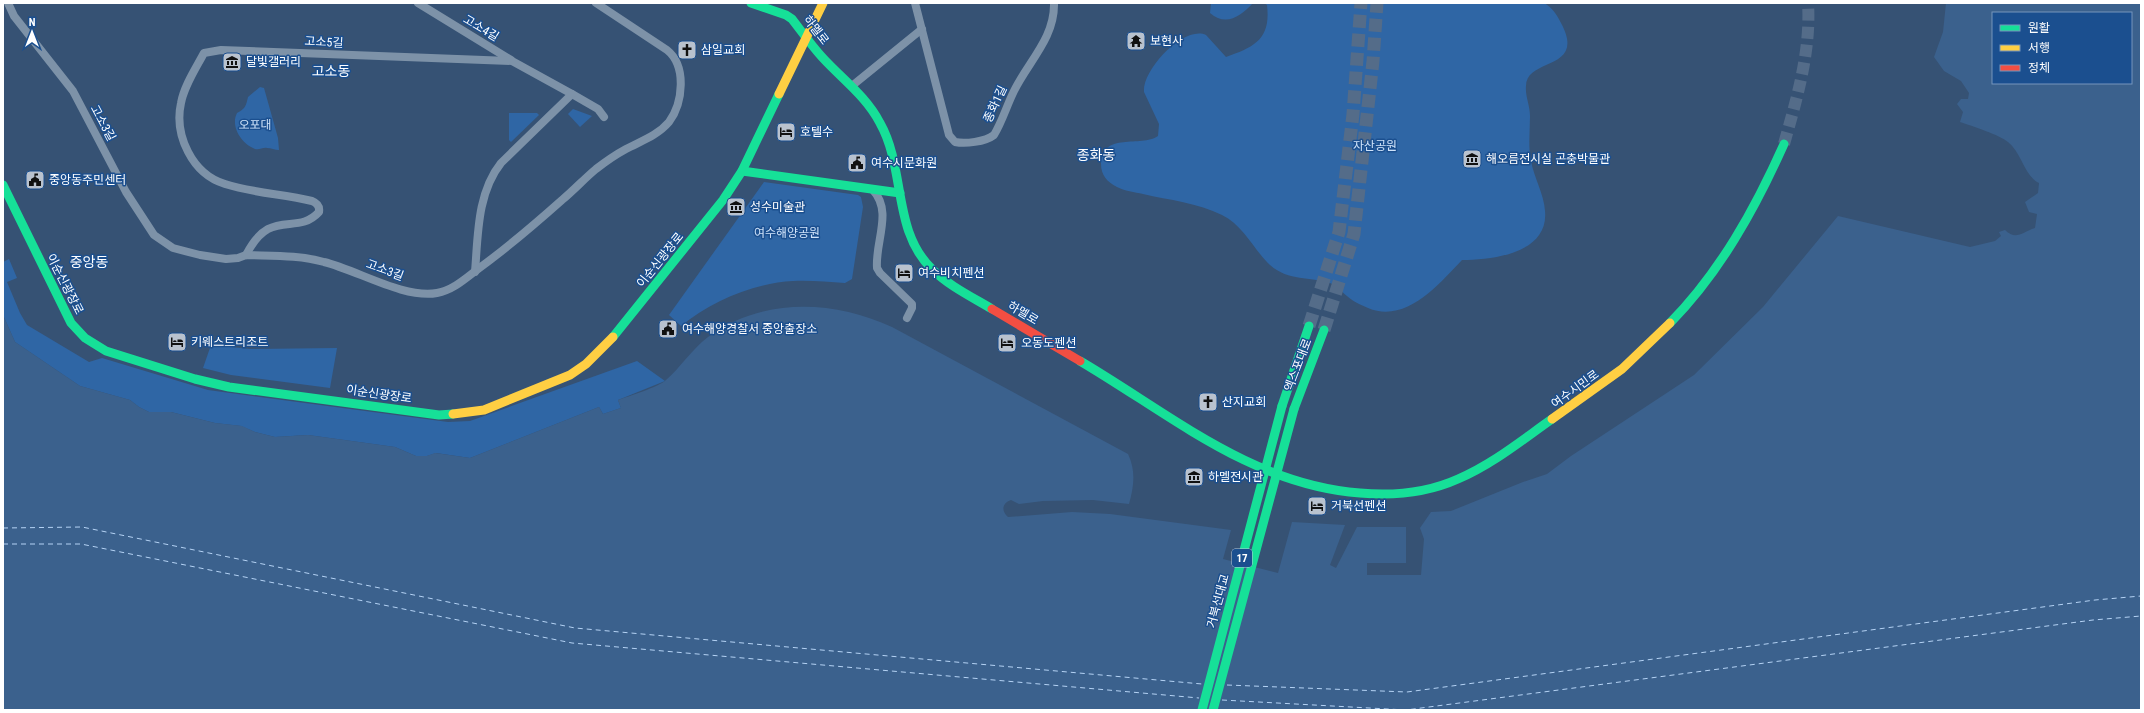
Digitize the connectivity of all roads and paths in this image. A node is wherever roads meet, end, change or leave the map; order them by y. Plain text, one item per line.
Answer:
1 (8, 3) edge
2 (418, 3) edge
3 (596, 3) edge
4 (751, 3) edge
5 (823, 3) edge
6 (916, 3) edge
7 (1054, 3) edge
8 (922, 29) junction
9 (806, 37) junction
10 (512, 61) junction
11 (853, 86) junction
12 (572, 94) junction
13 (604, 117) dead end
14 (1784, 144) tunnel mouth
15 (742, 172) junction
16 (3, 185) edge
17 (873, 190) junction
18 (3, 193) edge
19 (900, 193) junction
20 (6, 198) edge
21 (246, 255) junction
22 (475, 272) junction
23 (907, 318) dead end
24 (1309, 326) tunnel mouth
25 (1324, 330) tunnel mouth
26 (1282, 406) joint
27 (1294, 409) joint
28 (1280, 476) joint
29 (1202, 710) edge
30 (1213, 710) edge

1 - 21 street, 고소3길
2 - 10 street, 고소4길
3 - 22 street, 고소3길
4 - 9 street, 하멜로
5 - 9 street, 이순신광장로
6 - 8 street, 종화1길
7 - 8 street, 종화1길
8 - 11 street
9 - 11 street, 하멜로
9 - 15 street, 이순신광장로
10 - 12 street, 고소5길
10 - 21 street, 고소5길
11 - 19 street, 하멜로
12 - 13 street, 고소5길
12 - 22 street
14 - 28 street, 여수시민로
15 - 17 street
15 - 20 street, 이순신광장로
16 - 20 street, 이순신광장로
17 - 19 street
17 - 23 street
18 - 20 street
19 - 28 street, 하멜로
21 - 22 street, 고소3길
24 - 26 street, 엑스포대로 / 17
25 - 27 street, 엑스포대로 / 17
26 - 29 street, 거북선대교 / 17, bridge
27 - 30 street, 거북선대교 / 17, bridge

